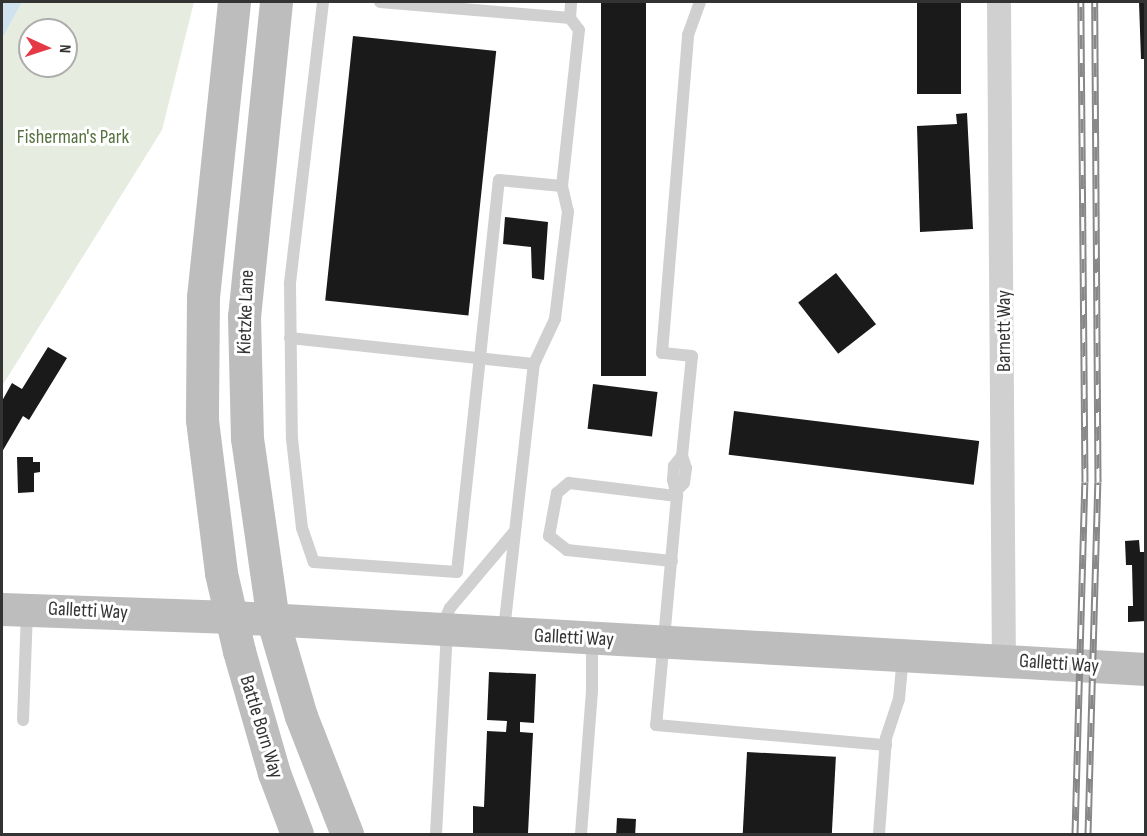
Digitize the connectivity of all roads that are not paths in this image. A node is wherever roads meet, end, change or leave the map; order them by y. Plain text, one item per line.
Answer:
1 (234, 2) edge
2 (276, 2) edge
3 (323, 2) edge
4 (380, 2) edge
5 (572, 2) edge
6 (700, 2) edge
7 (999, 2) edge
8 (570, 18) junction
9 (562, 186) junction
10 (290, 338) junction
11 (480, 358) junction
12 (534, 364) junction
13 (677, 492) junction
14 (514, 532) junction
15 (672, 561) junction
16 (14, 608) edge
17 (231, 617) junction
18 (273, 621) junction
19 (444, 631) junction
20 (503, 634) junction
21 (592, 639) junction
22 (666, 642) junction
23 (903, 655) junction
24 (1004, 661) junction
25 (1146, 669) edge
26 (23, 720) dead end
27 (886, 746) junction
28 (297, 834) edge
29 (347, 834) edge
30 (436, 834) edge
31 (581, 834) edge
32 (879, 834) edge

1 - 17 main road
2 - 18 main road, Kietzke Lane
3 - 10 lane
4 - 8 lane
5 - 8 lane
6 - 13 lane
7 - 24 street, Barnett Way
8 - 9 lane
9 - 11 lane
9 - 12 lane
10 - 11 lane
10 - 11 lane
11 - 12 lane
12 - 14 lane
13 - 15 lane
13 - 15 lane
14 - 19 lane
14 - 20 lane
15 - 22 lane
16 - 17 main road, Galletti Way
16 - 26 lane
17 - 18 main road, Galletti Way
17 - 28 main road, Battle Born Way
18 - 19 main road, Galletti Way
18 - 29 main road, Battle Born Way
19 - 20 main road, Galletti Way
19 - 30 lane
20 - 21 main road, Galletti Way
21 - 22 main road, Galletti Way
21 - 31 lane
22 - 23 main road, Galletti Way
22 - 27 lane
23 - 24 main road, Galletti Way
23 - 27 lane
24 - 25 main road, Galletti Way
27 - 32 lane

